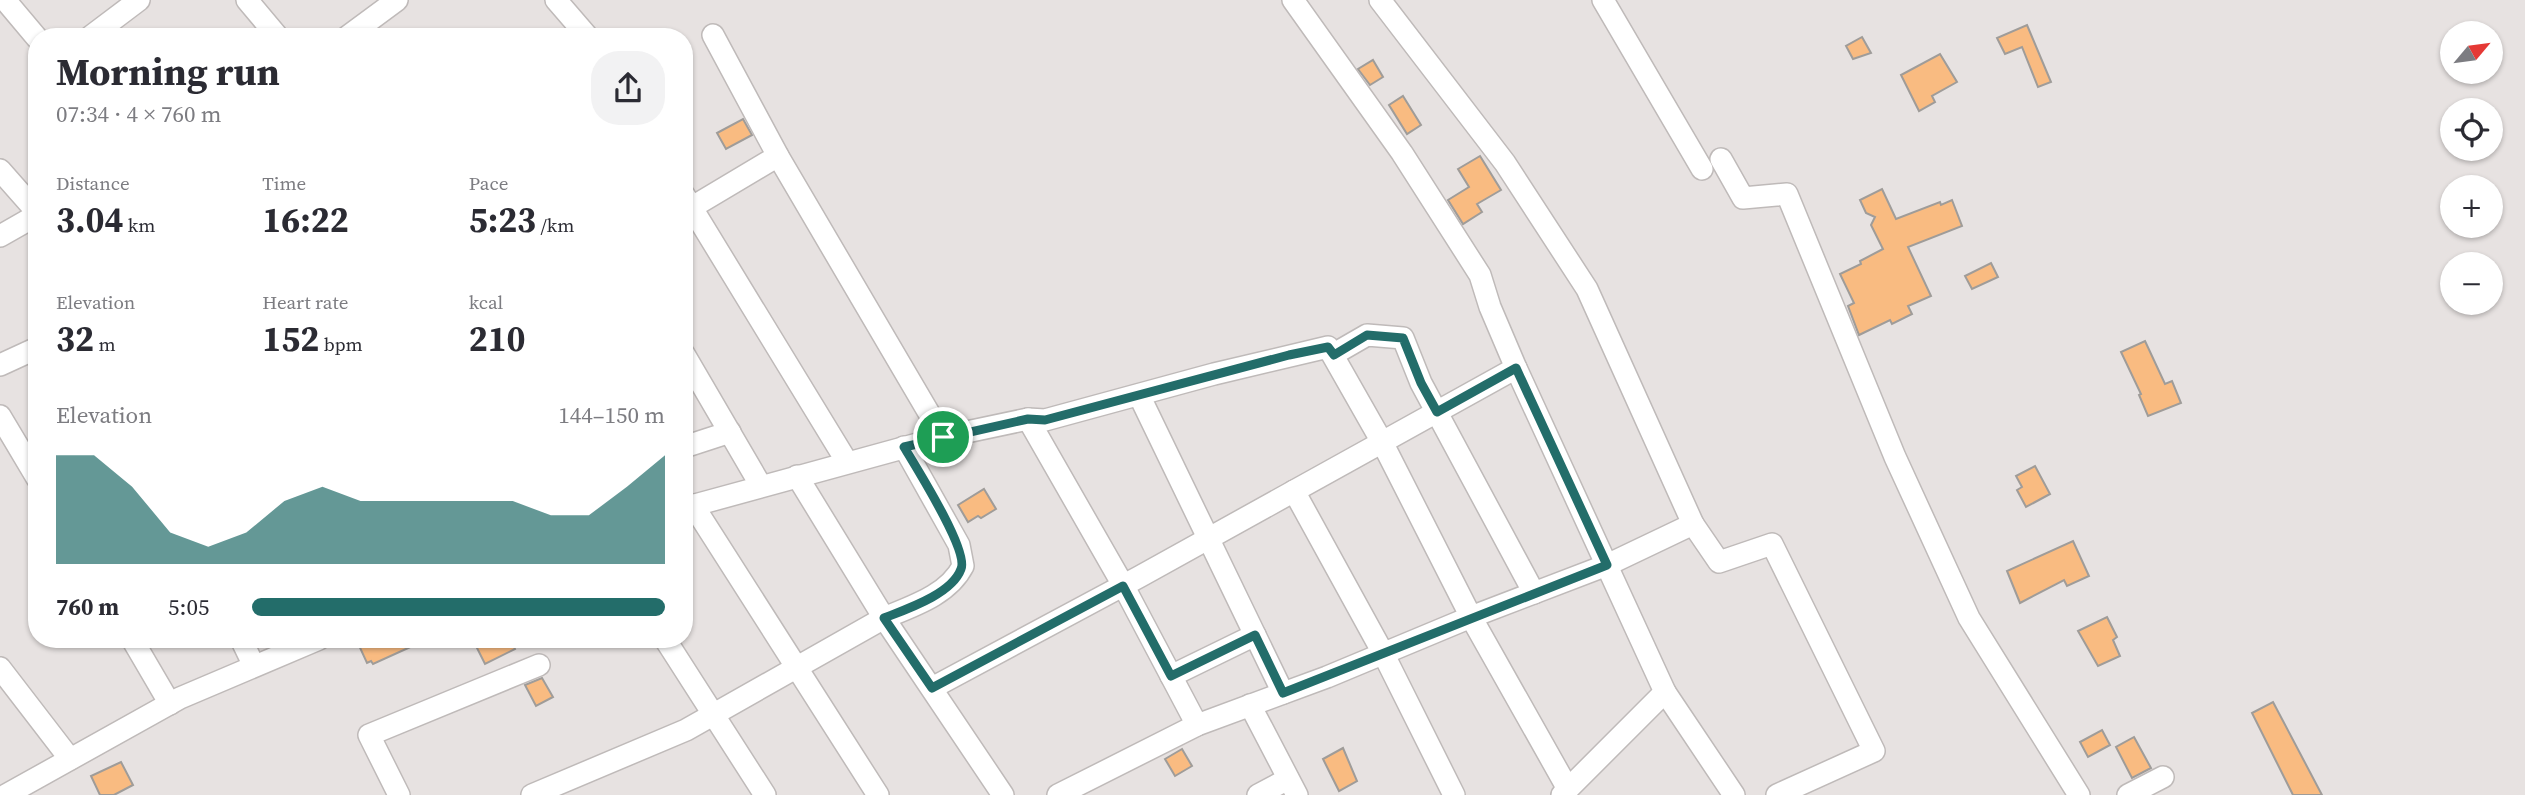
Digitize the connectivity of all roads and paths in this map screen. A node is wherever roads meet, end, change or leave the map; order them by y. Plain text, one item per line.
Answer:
1 (5, 0) edge
2 (139, 0) edge
3 (247, 0) edge
4 (397, 0) edge
5 (556, 0) edge
6 (1293, 0) edge
7 (1380, 0) edge
8 (1603, 0) edge
9 (29, 28) edge
10 (102, 28) edge
11 (270, 28) edge
12 (359, 28) edge
13 (580, 28) edge
14 (713, 35) dead end
15 (778, 156) junction
16 (0, 170) edge
17 (693, 202) edge
18 (28, 203) edge
19 (693, 215) edge
20 (28, 219) edge
21 (0, 236) edge
22 (28, 352) edge
23 (1334, 355) junction
24 (0, 366) edge
25 (1516, 368) junction
26 (693, 369) edge
27 (1139, 395) junction
28 (1437, 412) junction
29 (0, 416) edge
30 (1028, 419) junction
31 (730, 432) junction
32 (943, 437) junction
33 (1382, 442) junction
34 (693, 444) edge
35 (904, 447) junction
36 (847, 462) junction
37 (28, 463) edge
38 (797, 476) junction
39 (761, 486) junction
40 (1294, 491) junction
41 (693, 505) edge
42 (693, 512) edge
43 (1693, 524) junction
44 (1208, 539) junction
45 (1607, 565) junction
46 (1123, 586) junction
47 (1534, 593) junction
48 (1471, 617) junction
49 (884, 618) junction
50 (1255, 635) junction
51 (137, 648) edge
52 (245, 648) edge
53 (297, 648) edge
54 (671, 648) edge
55 (1383, 653) junction
56 (539, 665) dead end
57 (254, 666) junction
58 (796, 667) junction
59 (0, 668) edge
60 (1171, 676) junction
61 (932, 688) junction
62 (1665, 692) junction
63 (1283, 693) junction
64 (170, 704) junction
65 (1250, 705) junction
66 (713, 714) junction
67 (1197, 725) junction
68 (70, 759) junction
69 (2163, 777) dead end
70 (1292, 787) edge
71 (1565, 792) edge
72 (1061, 794) edge
73 (1786, 794) edge
74 (6, 795) edge
75 (399, 795) edge
76 (534, 795) edge
77 (765, 795) edge
78 (878, 795) edge
79 (1003, 795) edge
80 (1258, 795) edge
81 (1454, 795) edge
82 (1734, 795) edge
83 (2079, 795) edge
84 (2128, 795) edge

1 - 9 street
2 - 10 street
3 - 11 street
4 - 12 street
5 - 13 street
6 - 25 street
7 - 43 street
8 - 83 street
14 - 15 street
15 - 17 street
15 - 32 street
16 - 18 street
19 - 36 street
20 - 21 street
22 - 24 street
23 - 27 street
23 - 28 street
23 - 33 street
25 - 28 street
25 - 45 street
26 - 31 street
27 - 30 street
27 - 44 street
28 - 33 street
28 - 47 street
29 - 37 street
30 - 32 street
30 - 46 street
31 - 34 street
31 - 39 street
32 - 35 street
33 - 40 street
33 - 48 street
35 - 36 street
35 - 49 street
36 - 38 street
38 - 39 street
38 - 49 street
39 - 41 street
40 - 44 street
40 - 55 street
42 - 58 street
43 - 45 street
43 - 73 street
44 - 46 street
44 - 50 street
45 - 47 street
45 - 62 street
46 - 60 street
46 - 61 street
47 - 48 street
48 - 55 street
48 - 71 street
49 - 58 street
49 - 61 street
50 - 60 street
50 - 63 street
51 - 64 street
52 - 57 street
53 - 57 street
54 - 66 street
55 - 63 street
55 - 81 street
56 - 75 street
57 - 64 street
58 - 66 street
58 - 78 street
59 - 68 street
60 - 67 street
61 - 79 street
62 - 71 street
62 - 82 street
63 - 65 street
64 - 68 street
65 - 67 street
65 - 70 street
66 - 76 street
66 - 77 street
67 - 72 street
68 - 74 street
69 - 84 street
70 - 80 street

